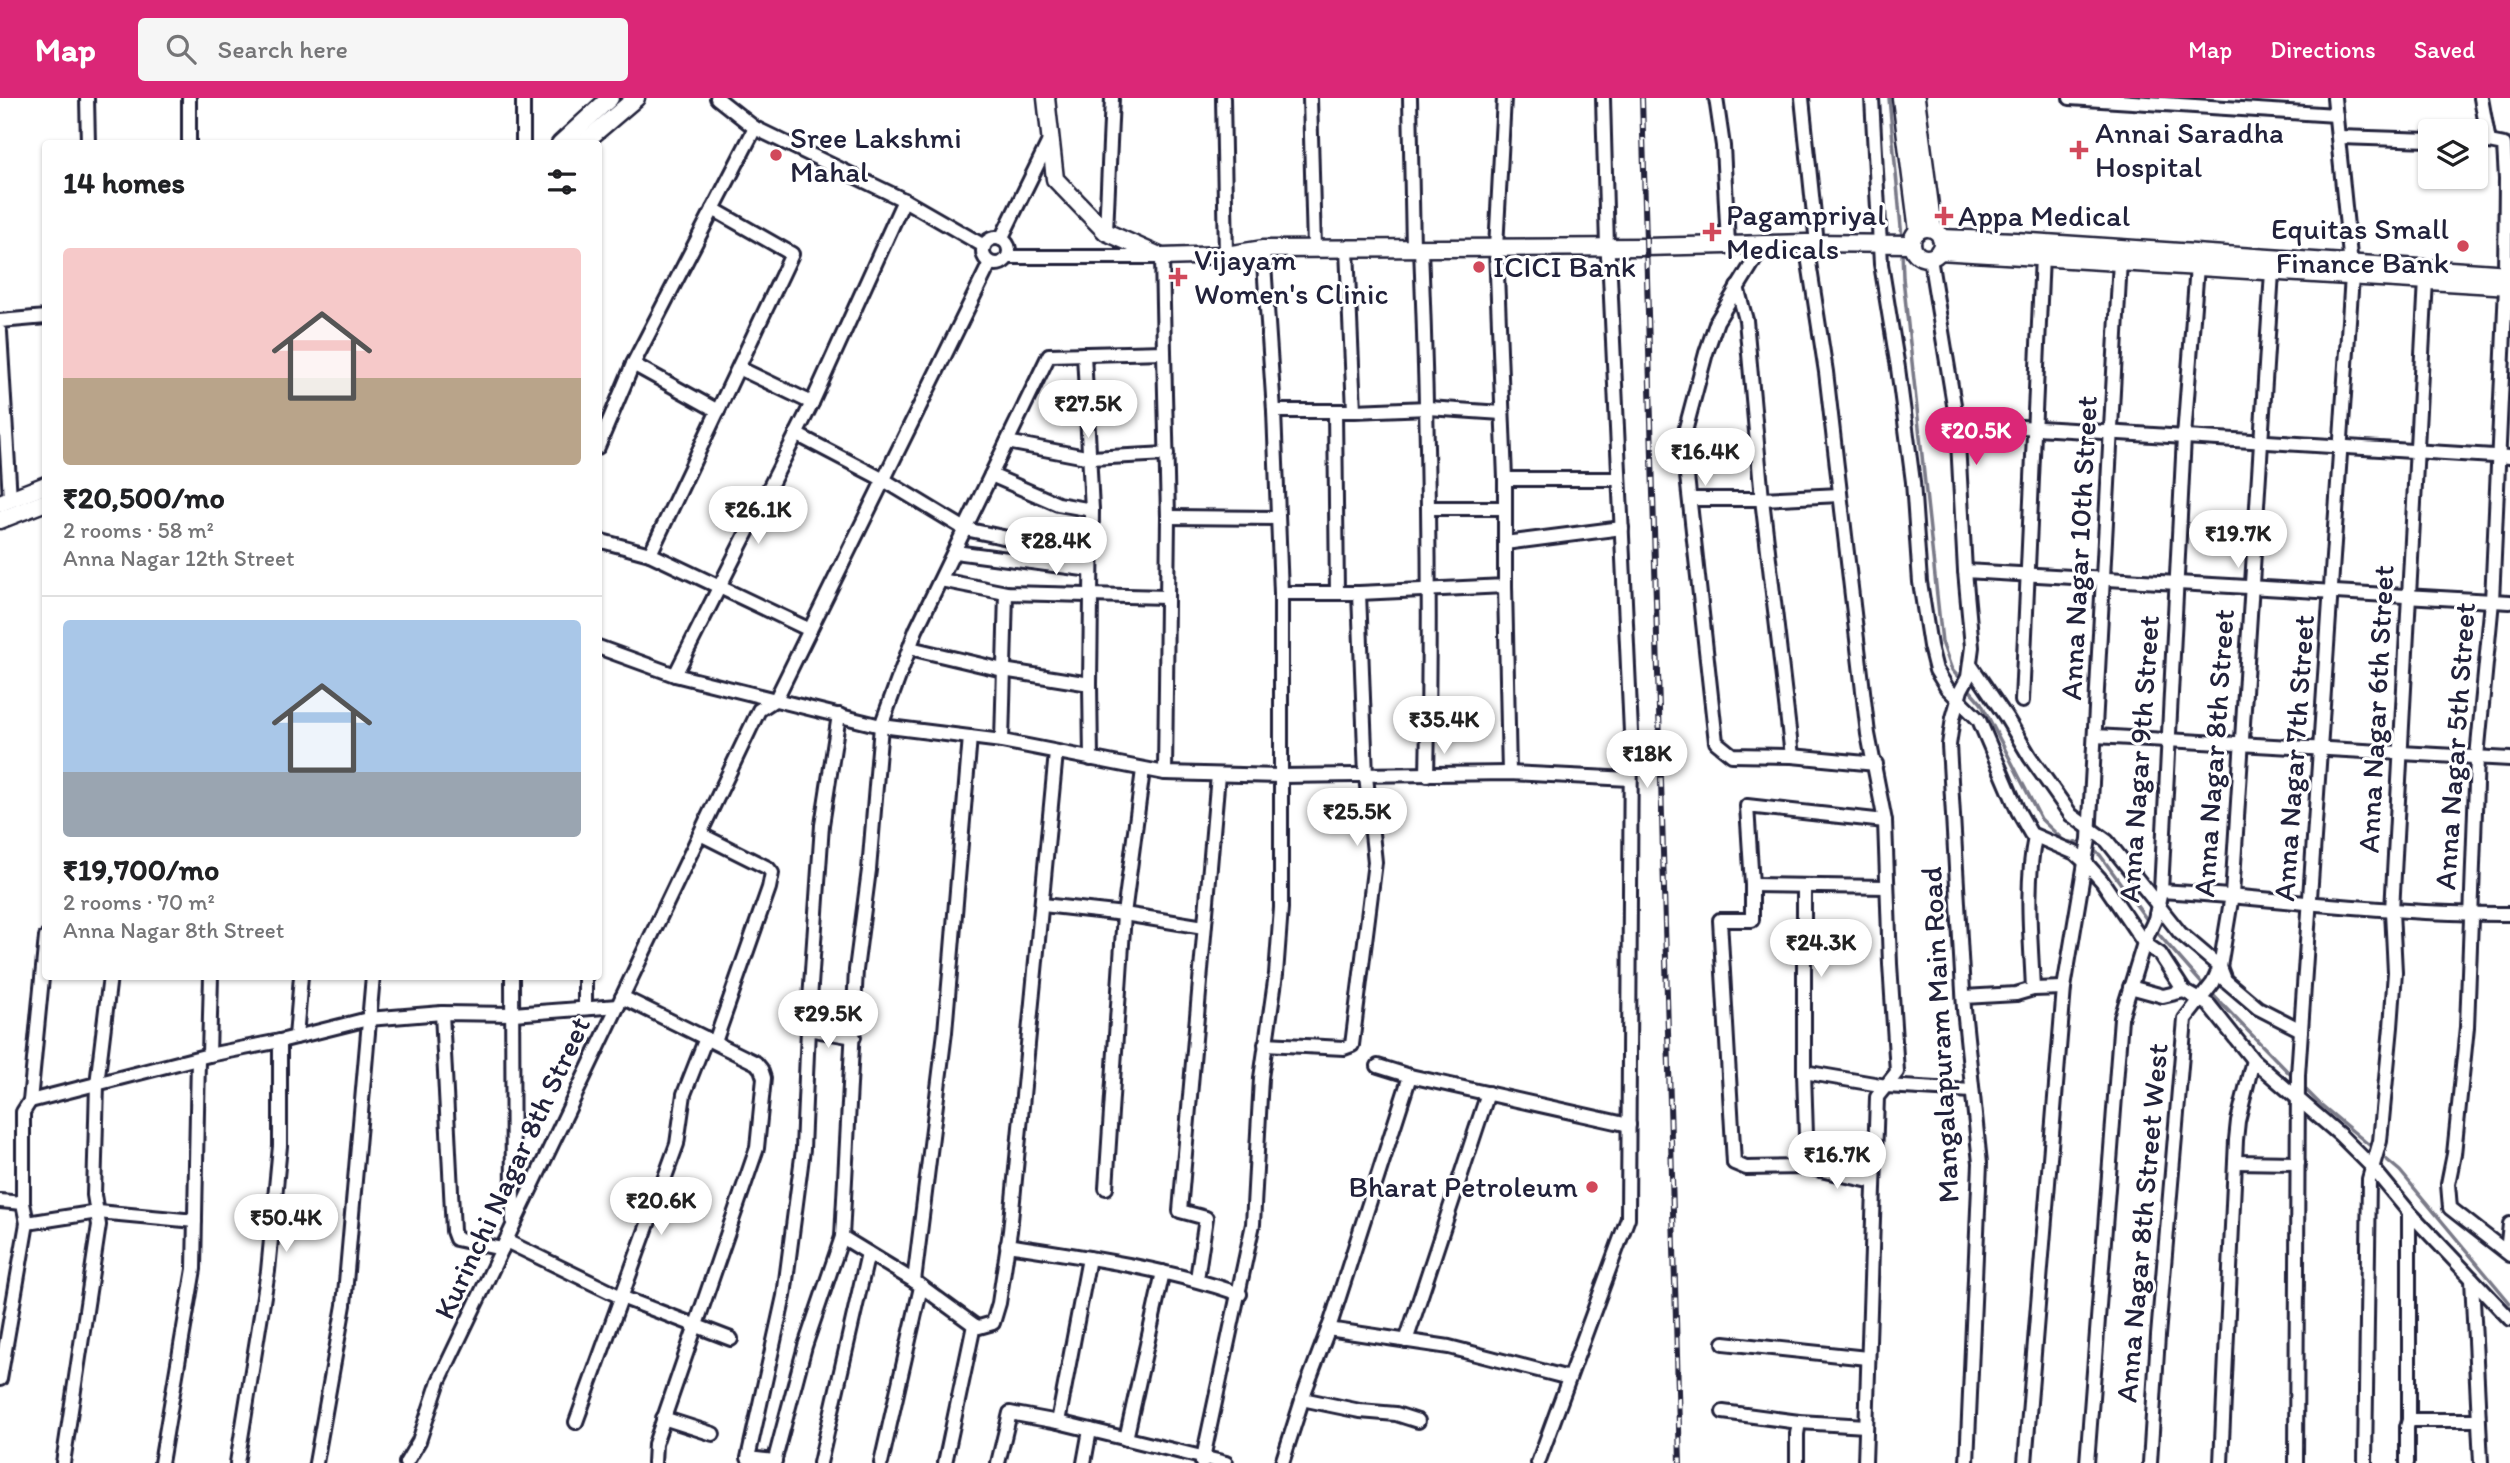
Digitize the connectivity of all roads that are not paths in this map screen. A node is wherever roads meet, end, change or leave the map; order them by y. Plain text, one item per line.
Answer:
1 (87, 98) edge
2 (189, 98) edge
3 (523, 98) edge
4 (610, 98) edge
5 (636, 98) edge
6 (717, 98) edge
7 (1046, 98) edge
8 (1112, 98) edge
9 (1223, 98) edge
10 (1310, 98) edge
11 (1410, 98) edge
12 (1504, 98) edge
13 (1603, 98) edge
14 (1716, 98) edge
15 (1802, 98) edge
16 (1872, 98) edge
17 (1901, 98) edge
18 (1916, 98) edge
19 (2070, 98) edge
20 (2334, 98) edge
21 (2482, 98) edge
22 (2336, 115) junction
23 (2482, 119) edge
24 (755, 128) junction
25 (2339, 137) junction
26 (1051, 138) junction
27 (88, 140) edge
28 (189, 140) edge
29 (523, 140) edge
30 (564, 140) edge
31 (587, 140) edge
32 (2418, 140) edge
33 (2488, 143) edge
34 (904, 200) junction
35 (713, 209) junction
36 (1106, 232) junction
37 (1001, 239) junction
38 (1917, 242) junction
39 (1765, 243) junction
40 (1811, 243) junction
41 (1728, 244) junction
42 (984, 246) junction
43 (1607, 247) junction
44 (1314, 248) junction
45 (1347, 248) junction
46 (1417, 248) junction
47 (1496, 248) junction
48 (1263, 249) junction
49 (1226, 255) junction
50 (1008, 257) junction
51 (1161, 257) junction
52 (2042, 257) junction
53 (2120, 260) junction
54 (990, 263) junction
55 (2197, 266) junction
56 (2351, 269) junction
57 (2272, 272) junction
58 (2426, 280) junction
59 (2508, 280) edge
60 (1737, 287) junction
61 (42, 317) edge
62 (0, 321) edge
63 (0, 332) edge
64 (1164, 352) junction
65 (1084, 354) junction
66 (633, 364) junction
67 (739, 368) junction
68 (812, 403) junction
69 (1428, 408) junction
70 (719, 411) junction
71 (1274, 411) junction
72 (1335, 411) junction
73 (1354, 411) junction
74 (1503, 413) junction
75 (1956, 423) junction
76 (2036, 428) junction
77 (2111, 433) junction
78 (796, 434) junction
79 (2184, 437) junction
80 (602, 438) edge
81 (1007, 442) junction
82 (2260, 442) junction
83 (2340, 447) junction
84 (2416, 452) junction
85 (1167, 454) junction
86 (2505, 456) edge
87 (1091, 458) junction
88 (992, 475) junction
89 (1505, 479) junction
90 (1619, 479) junction
91 (884, 480) junction
92 (42, 487) edge
93 (1840, 495) junction
94 (1690, 499) junction
95 (1762, 499) junction
96 (5, 501) edge
97 (42, 504) edge
98 (1429, 508) junction
99 (1505, 508) junction
100 (1093, 510) junction
101 (1168, 517) junction
102 (1277, 518) junction
103 (0, 520) edge
104 (1622, 528) junction
105 (965, 529) junction
106 (602, 541) edge
107 (1505, 543) junction
108 (1091, 547) junction
109 (954, 552) junction
110 (650, 554) junction
111 (1091, 570) junction
112 (1965, 571) junction
113 (2029, 574) junction
114 (941, 579) junction
115 (2104, 579) junction
116 (2177, 583) junction
117 (1505, 586) junction
118 (719, 587) junction
119 (2251, 587) junction
120 (1427, 591) junction
121 (2330, 591) junction
122 (1006, 593) junction
123 (1281, 593) junction
124 (1337, 593) junction
125 (1359, 593) junction
126 (1091, 594) junction
127 (2408, 596) junction
128 (1167, 597) junction
129 (2492, 601) junction
130 (2510, 602) edge
131 (810, 630) junction
132 (602, 648) edge
133 (909, 648) junction
134 (1003, 670) junction
135 (1969, 671) junction
136 (675, 675) junction
137 (1090, 684) junction
138 (1960, 696) junction
139 (776, 699) junction
140 (2022, 701) dead end
141 (839, 715) junction
142 (881, 726) junction
143 (2095, 736) junction
144 (970, 737) junction
145 (2168, 740) junction
146 (1002, 741) junction
147 (2241, 744) junction
148 (2320, 748) junction
149 (1056, 753) junction
150 (2400, 753) junction
151 (1792, 756) junction
152 (2477, 757) junction
153 (1091, 759) junction
154 (2510, 759) edge
155 (1876, 764) junction
156 (1143, 770) junction
157 (1166, 773) junction
158 (1509, 773) junction
159 (1218, 775) junction
160 (1427, 775) junction
161 (1280, 776) junction
162 (1366, 776) junction
163 (1630, 779) junction
164 (1885, 821) junction
165 (700, 834) junction
166 (2035, 837) junction
167 (2088, 846) junction
168 (1752, 885) junction
169 (1804, 886) junction
170 (1887, 887) junction
171 (2161, 891) junction
172 (2232, 895) junction
173 (1042, 905) junction
174 (2158, 905) junction
175 (2311, 905) junction
176 (2392, 911) junction
177 (1124, 914) junction
178 (2470, 914) junction
179 (2510, 914) edge
180 (1204, 927) junction
181 (2147, 938) junction
182 (2220, 967) junction
183 (42, 978) edge
184 (110, 980) edge
185 (211, 980) edge
186 (302, 980) edge
187 (373, 980) edge
188 (512, 980) edge
189 (585, 980) edge
190 (2213, 983) joint
191 (2130, 987) junction
192 (2063, 988) junction
193 (2033, 989) junction
194 (2184, 991) junction
195 (2201, 996) junction
196 (1964, 997) junction
197 (620, 1002) junction
198 (585, 1008) junction
199 (442, 1013) junction
200 (513, 1014) junction
201 (368, 1019) junction
202 (807, 1029) junction
203 (2301, 1030) junction
204 (296, 1037) junction
205 (854, 1037) junction
206 (711, 1040) junction
207 (280, 1041) junction
208 (1265, 1044) junction
209 (204, 1057) junction
210 (2253, 1059) junction
211 (1378, 1066) dead end
212 (1804, 1072) junction
213 (1410, 1076) junction
214 (97, 1084) junction
215 (1886, 1086) junction
216 (2298, 1087) junction
217 (1972, 1091) junction
218 (1488, 1093) junction
219 (30, 1101) junction
220 (1629, 1125) junction
221 (2235, 1162) junction
222 (2373, 1162) junction
223 (2298, 1163) junction
224 (1807, 1167) junction
225 (1874, 1182) junction
226 (1106, 1188) dead end
227 (0, 1201) edge
228 (23, 1203) junction
229 (98, 1212) junction
230 (2409, 1212) junction
231 (195, 1221) junction
232 (27, 1223) junction
233 (2510, 1224) edge
234 (513, 1225) junction
235 (842, 1237) junction
236 (504, 1245) junction
237 (1007, 1245) junction
238 (868, 1253) junction
239 (2509, 1254) edge
240 (1089, 1258) junction
241 (1163, 1272) junction
242 (1197, 1279) junction
243 (2472, 1279) junction
244 (917, 1284) junction
245 (1240, 1294) junction
246 (621, 1297) junction
247 (2510, 1319) edge
248 (974, 1325) junction
249 (696, 1327) junction
250 (1328, 1329) junction
251 (731, 1339) dead end
252 (1406, 1340) junction
253 (1724, 1343) dead end
254 (1867, 1358) junction
255 (1569, 1378) junction
256 (0, 1379) edge
257 (1303, 1399) junction
258 (1723, 1412) dead end
259 (663, 1418) junction
260 (1418, 1420) dead end
261 (2409, 1420) junction
262 (2478, 1420) junction
263 (576, 1422) dead end
264 (1058, 1422) junction
265 (1799, 1422) junction
266 (1866, 1426) junction
267 (1090, 1430) junction
268 (713, 1434) dead end
269 (1126, 1439) junction
270 (1203, 1460) edge
271 (774, 1462) edge
272 (63, 1463) edge
273 (162, 1463) edge
274 (237, 1463) edge
275 (316, 1463) edge
276 (406, 1463) edge
277 (653, 1463) edge
278 (820, 1463) edge
279 (881, 1463) edge
280 (945, 1463) edge
281 (998, 1463) edge
282 (1084, 1463) edge
283 (1226, 1463) edge
284 (1282, 1463) edge
285 (1538, 1463) edge
286 (1797, 1463) edge
287 (1865, 1463) edge
288 (1967, 1463) edge
289 (2025, 1463) edge
290 (2087, 1463) edge
291 (2150, 1463) edge
292 (2221, 1463) edge
293 (2296, 1463) edge
294 (2365, 1463) edge
295 (2407, 1463) edge
296 (2481, 1463) edge

1 - 27 street
2 - 28 street
3 - 29 street
4 - 30 main road
5 - 31 main road
6 - 24 street
7 - 26 main road
8 - 36 street
9 - 49 street
10 - 44 street
11 - 46 street
12 - 47 street
13 - 43 street
14 - 41 street
15 - 40 street
16 - 38 street
17 - 38 main road
18 - 38 main road
19 - 22 street
20 - 22 street, Anna Nagar 7th Street
21 - 23 street
22 - 25 street, Anna Nagar 7th Street
24 - 34 street
24 - 35 street
25 - 32 street
25 - 56 street, Anna Nagar 7th Street
26 - 36 main road
26 - 37 street
33 - 59 street, Anna Nagar 5th Street
34 - 42 street
34 - 68 street
35 - 66 street
35 - 67 street
36 - 51 main road
37 - 42 street
37 - 50 street
38 - 40 main road
38 - 52 main road
38 - 56 main road
38 - 75 street
38 - 138 street
39 - 40 main road
39 - 41 main road
39 - 60 street
40 - 93 street
41 - 43 main road
42 - 54 street
43 - 47 main road
43 - 90 street
44 - 45 main road
44 - 48 main road
45 - 46 main road
45 - 73 street
46 - 47 main road
46 - 69 street
47 - 74 street
48 - 49 main road
48 - 71 street
49 - 51 main road
50 - 51 street
50 - 54 street
51 - 64 street
52 - 53 main road
52 - 76 street
53 - 55 main road
53 - 77 street, Anna Nagar 10th Street
54 - 91 street, Kurinchi Nagar 8th Street
55 - 57 main road
55 - 79 street, Anna Nagar 9th Street
56 - 57 main road
56 - 58 main road
56 - 59 main road
56 - 83 street, Anna Nagar 7th Street
57 - 82 street, Anna Nagar 8th Street
58 - 59 main road
58 - 84 street, Anna Nagar 6th Street
59 - 86 street, Anna Nagar 5th Street
60 - 94 street
60 - 95 street
61 - 62 street
63 - 96 street
64 - 65 street
64 - 85 street
65 - 81 street
65 - 87 street
66 - 70 street
66 - 80 street
67 - 68 street
67 - 70 street
68 - 78 street
69 - 73 street
69 - 74 street
69 - 98 street
70 - 110 street
71 - 72 street
71 - 102 street
72 - 73 street
72 - 124 street
74 - 89 street
75 - 76 street
75 - 112 street
76 - 77 street
76 - 113 street
77 - 79 street
77 - 115 street, Anna Nagar 10th Street
78 - 91 street
78 - 118 street
79 - 82 street
79 - 116 street, Anna Nagar 9th Street
81 - 87 street
81 - 88 street
82 - 83 street
82 - 119 street, Anna Nagar 8th Street
83 - 84 street
83 - 121 street, Anna Nagar 7th Street
84 - 86 street
84 - 127 street, Anna Nagar 6th Street
85 - 87 street
85 - 101 street
86 - 129 street, Anna Nagar 5th Street
87 - 100 street
88 - 100 street
88 - 105 street
89 - 90 street
89 - 99 street
90 - 104 street
91 - 105 street
91 - 131 street, Kurinchi Nagar 8th Street
92 - 96 main road
93 - 95 street
93 - 155 street
94 - 95 street
94 - 151 street
95 - 151 street
97 - 103 main road
98 - 99 street
98 - 120 street
99 - 107 street
100 - 108 street
101 - 102 street
101 - 128 street
102 - 123 street
104 - 107 street
104 - 163 street
105 - 108 street
105 - 109 street
106 - 110 street
107 - 117 street
108 - 111 street
109 - 111 street
109 - 114 street
110 - 118 street
111 - 126 street
112 - 113 street
112 - 135 street
113 - 115 street
113 - 140 street
114 - 122 street
114 - 133 street
115 - 116 street
115 - 143 street, Anna Nagar 10th Street
116 - 119 street
116 - 145 street, Anna Nagar 9th Street
117 - 120 street
117 - 158 street
118 - 131 street
118 - 136 street
119 - 121 street
119 - 147 street, Anna Nagar 8th Street
120 - 125 street
120 - 160 street
121 - 127 street
121 - 148 street, Anna Nagar 7th Street
122 - 126 street
122 - 134 street
123 - 124 street
123 - 161 street
124 - 125 street
125 - 162 street
126 - 128 street
126 - 137 street
127 - 129 street
127 - 150 street, Anna Nagar 6th Street
128 - 157 street
129 - 130 street
129 - 152 street, Anna Nagar 5th Street
131 - 139 street, Kurinchi Nagar 8th Street
132 - 136 street
133 - 134 street
133 - 142 street
134 - 137 street
134 - 146 street
135 - 138 street, Mangalapuram Main Road
135 - 167 street
136 - 139 street
137 - 153 street
138 - 166 street
138 - 196 street, Mangalapuram Main Road
139 - 141 street
139 - 165 street, Kurinchi Nagar 8th Street
141 - 142 street
141 - 202 street
142 - 144 street
142 - 205 street
143 - 145 street
143 - 167 street, Anna Nagar 10th Street
144 - 146 street
144 - 244 street
145 - 147 street
145 - 171 street, Anna Nagar 9th Street
146 - 149 street
147 - 148 street
147 - 172 street, Anna Nagar 8th Street
148 - 150 street
148 - 175 street, Anna Nagar 7th Street
149 - 153 street
149 - 173 street
150 - 152 street
150 - 176 street, Anna Nagar 6th Street
151 - 155 street
152 - 154 street
152 - 178 street, Anna Nagar 5th Street
153 - 156 street
155 - 164 street
156 - 157 street
156 - 177 street
157 - 159 street
158 - 160 street
158 - 163 street
159 - 161 street
159 - 180 street
160 - 162 street
161 - 162 street
161 - 208 street
162 - 208 street
163 - 220 street
164 - 168 street
164 - 170 street
165 - 197 street, Kurinchi Nagar 8th Street
165 - 206 street
166 - 167 street
166 - 193 street
167 - 174 street
167 - 181 street
167 - 192 street, Anna Nagar 10th Street
168 - 169 street
168 - 224 street
169 - 170 street
169 - 212 street
170 - 215 street
171 - 172 street
171 - 174 street, Anna Nagar 9th Street
172 - 175 street
172 - 182 street, Anna Nagar 8th Street
173 - 177 street
173 - 237 street
174 - 181 street, Anna Nagar 9th Street
174 - 182 street
175 - 176 street
175 - 203 street, Anna Nagar 7th Street
176 - 178 street
176 - 222 street, Anna Nagar 6th Street
177 - 180 street
177 - 226 street
178 - 179 street
178 - 239 street, Anna Nagar 5th Street
180 - 242 street
181 - 191 street, Anna Nagar 9th Street
181 - 194 street
182 - 190 street, Anna Nagar 8th Street
182 - 203 street
183 - 219 street
184 - 214 street
185 - 209 street
186 - 204 street
187 - 201 street
188 - 200 street
189 - 198 street
190 - 195 street, Anna Nagar 8th Street West
191 - 194 street
191 - 290 street, Anna Nagar 9th Street
192 - 193 street
192 - 289 street, Anna Nagar 10th Street
193 - 196 street
194 - 195 street
195 - 210 street
195 - 291 street, Anna Nagar 8th Street West
196 - 217 street, Mangalapuram Main Road
197 - 198 street
197 - 206 street
197 - 234 street, Kurinchi Nagar 8th Street
198 - 200 street
199 - 200 street
199 - 201 street
199 - 236 street
200 - 234 street
201 - 204 street
201 - 275 street
202 - 205 street
202 - 271 street
203 - 216 street, Anna Nagar 7th Street
204 - 207 street
205 - 235 street
206 - 246 street
206 - 249 street
207 - 209 street
207 - 274 street
208 - 245 street
209 - 214 street
209 - 231 street
210 - 216 street
210 - 221 street
211 - 213 street
212 - 215 street
212 - 224 street
213 - 218 street
213 - 250 street
214 - 219 street
214 - 229 street
215 - 217 street
215 - 225 street
216 - 222 street
216 - 223 street, Anna Nagar 7th Street
217 - 288 street, Mangalapuram Main Road
218 - 220 street
218 - 252 street
219 - 228 street
220 - 255 street
221 - 223 street
221 - 292 street
222 - 230 street
222 - 294 street, Anna Nagar 6th Street
223 - 293 street, Anna Nagar 7th Street
224 - 225 street
225 - 254 street
227 - 228 street
228 - 232 street
229 - 231 street
229 - 232 street
229 - 272 street
230 - 243 street
230 - 261 street
231 - 273 street
232 - 256 street
233 - 239 street
234 - 236 street, Kurinchi Nagar 8th Street
235 - 238 street
235 - 271 street
236 - 246 street
236 - 276 street, Kurinchi Nagar 8th Street
237 - 240 street
237 - 248 street
238 - 244 street
238 - 278 street
240 - 241 street
240 - 264 street
241 - 242 street
241 - 269 street
242 - 245 street
243 - 247 street
243 - 262 street
244 - 248 street
244 - 279 street
245 - 270 street
246 - 249 street
246 - 263 street
248 - 280 street
249 - 251 street
249 - 259 street
250 - 252 street
250 - 257 street
252 - 255 street
253 - 254 street
254 - 266 street
255 - 285 street
257 - 260 street
257 - 284 street
258 - 265 street
259 - 268 street
259 - 277 street
261 - 262 street
261 - 295 street
262 - 296 street
264 - 267 street
264 - 281 street
265 - 266 street
265 - 286 street
266 - 287 street
267 - 269 street
267 - 282 street
269 - 270 street
270 - 283 street

